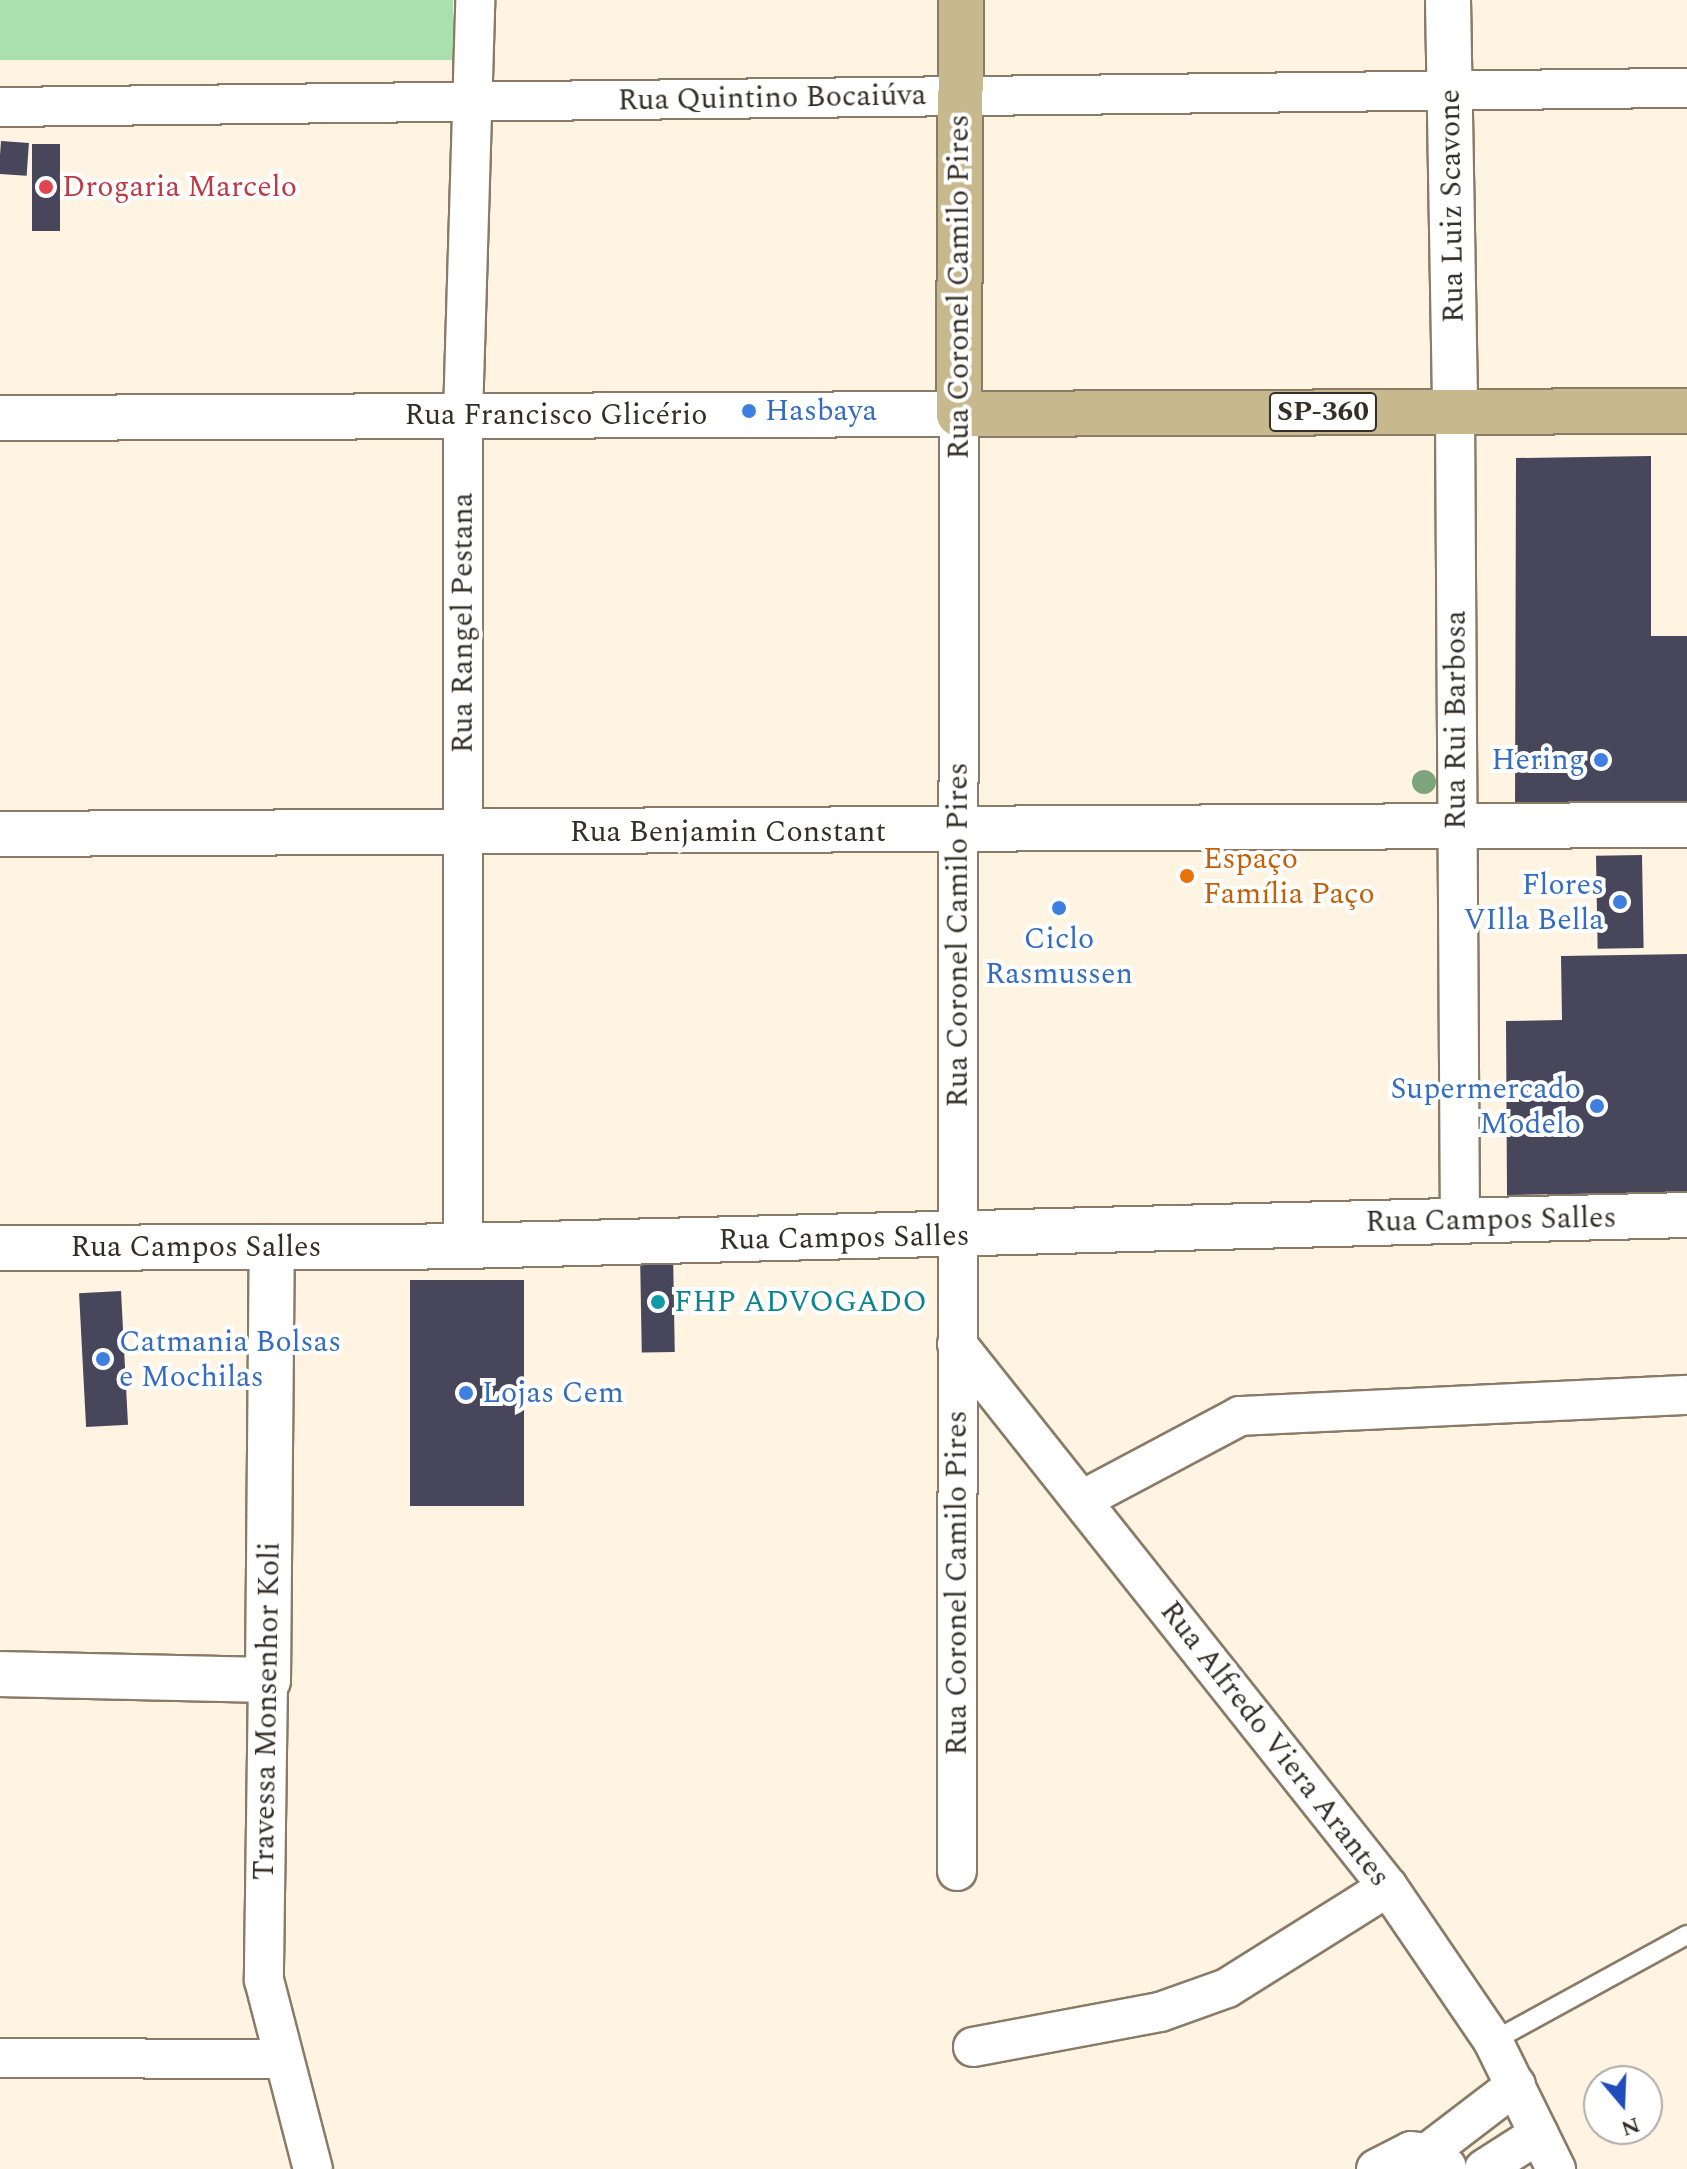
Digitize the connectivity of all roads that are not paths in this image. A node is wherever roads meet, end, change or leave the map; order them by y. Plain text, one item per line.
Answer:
1 (475, 0) edge
2 (961, 0) edge
3 (1448, 0) edge
4 (1687, 88) edge
5 (1450, 91) junction
6 (960, 96) junction
7 (475, 102) junction
8 (0, 107) edge
9 (1455, 411) junction
10 (1687, 411) edge
11 (959, 414) junction
12 (463, 416) junction
13 (0, 418) edge
14 (1687, 825) edge
15 (1456, 828) junction
16 (958, 831) junction
17 (463, 833) junction
18 (0, 834) edge
19 (1687, 1215) edge
20 (1460, 1220) junction
21 (959, 1236) junction
22 (463, 1246) junction
23 (272, 1247) junction
24 (0, 1248) edge
25 (957, 1344) junction
26 (1687, 1395) edge
27 (1082, 1500) junction
28 (0, 1674) edge
29 (268, 1680) junction
30 (957, 1871) dead end
31 (1388, 1887) junction
32 (1687, 1935) edge
33 (1493, 2041) junction
34 (973, 2047) dead end
35 (0, 2058) edge
36 (282, 2059) junction
37 (1516, 2085) junction
38 (1539, 2134) junction
39 (1438, 2161) edge
40 (313, 2169) edge
41 (1376, 2169) edge
42 (1484, 2169) edge
43 (1556, 2169) edge

1 - 7 street, Rua Rangel Pestana
2 - 6 main road, Rua Coronel Camilo Pires
3 - 5 main road, Rua Luiz Scavone
4 - 5 street, Rua Quintino Bocaiúva
5 - 6 street, Rua Quintino Bocaiúva
5 - 9 main road, Rua Luiz Scavone
6 - 7 street, Rua Quintino Bocaiúva
6 - 11 main road, Rua Coronel Camilo Pires
7 - 8 street, Rua Quintino Bocaiúva
7 - 12 street, Rua Rangel Pestana
9 - 10 main road, Rua Francisco Glicério / SP-360
9 - 11 main road, Rua Francisco Glicério / SP-360
9 - 15 street, Rua Rui Barbosa
11 - 12 main road, Rua Francisco Glicério
11 - 16 street, Rua Coronel Camilo Pires
12 - 13 main road, Rua Francisco Glicério
12 - 17 street, Rua Rangel Pestana
14 - 15 main road, Rua Benjamin Constant
15 - 16 main road, Rua Benjamin Constant
15 - 20 street, Rua Rui Barbosa
16 - 17 main road, Rua Benjamin Constant
16 - 21 street, Rua Coronel Camilo Pires
17 - 18 main road, Rua Benjamin Constant
17 - 22 street, Rua Rangel Pestana
19 - 20 main road, Rua Campos Salles
20 - 21 main road, Rua Campos Salles
21 - 22 main road, Rua Campos Salles
21 - 25 street, Rua Coronel Camilo Pires
22 - 23 main road, Rua Campos Salles
23 - 24 main road, Rua Campos Salles
23 - 29 main road, Travessa Monsenhor Koli
25 - 27 street, Rua Alfredo Viera Arantes
25 - 30 street, Rua Coronel Camilo Pires
26 - 27 street
27 - 31 street, Rua Alfredo Viera Arantes
28 - 29 main road
29 - 36 street, Travessa Monsenhor Koli
31 - 33 street, Rua Alfredo Viera Arantes
31 - 34 street
32 - 33 lane
33 - 37 street, Rua Alfredo Viera Arantes
35 - 36 street
36 - 40 street, Travessa Monsenhor Koli
37 - 38 street, Rua Alfredo Viera Arantes
37 - 39 street
38 - 42 street
38 - 43 street, Rua Alfredo Viera Arantes
39 - 41 street

